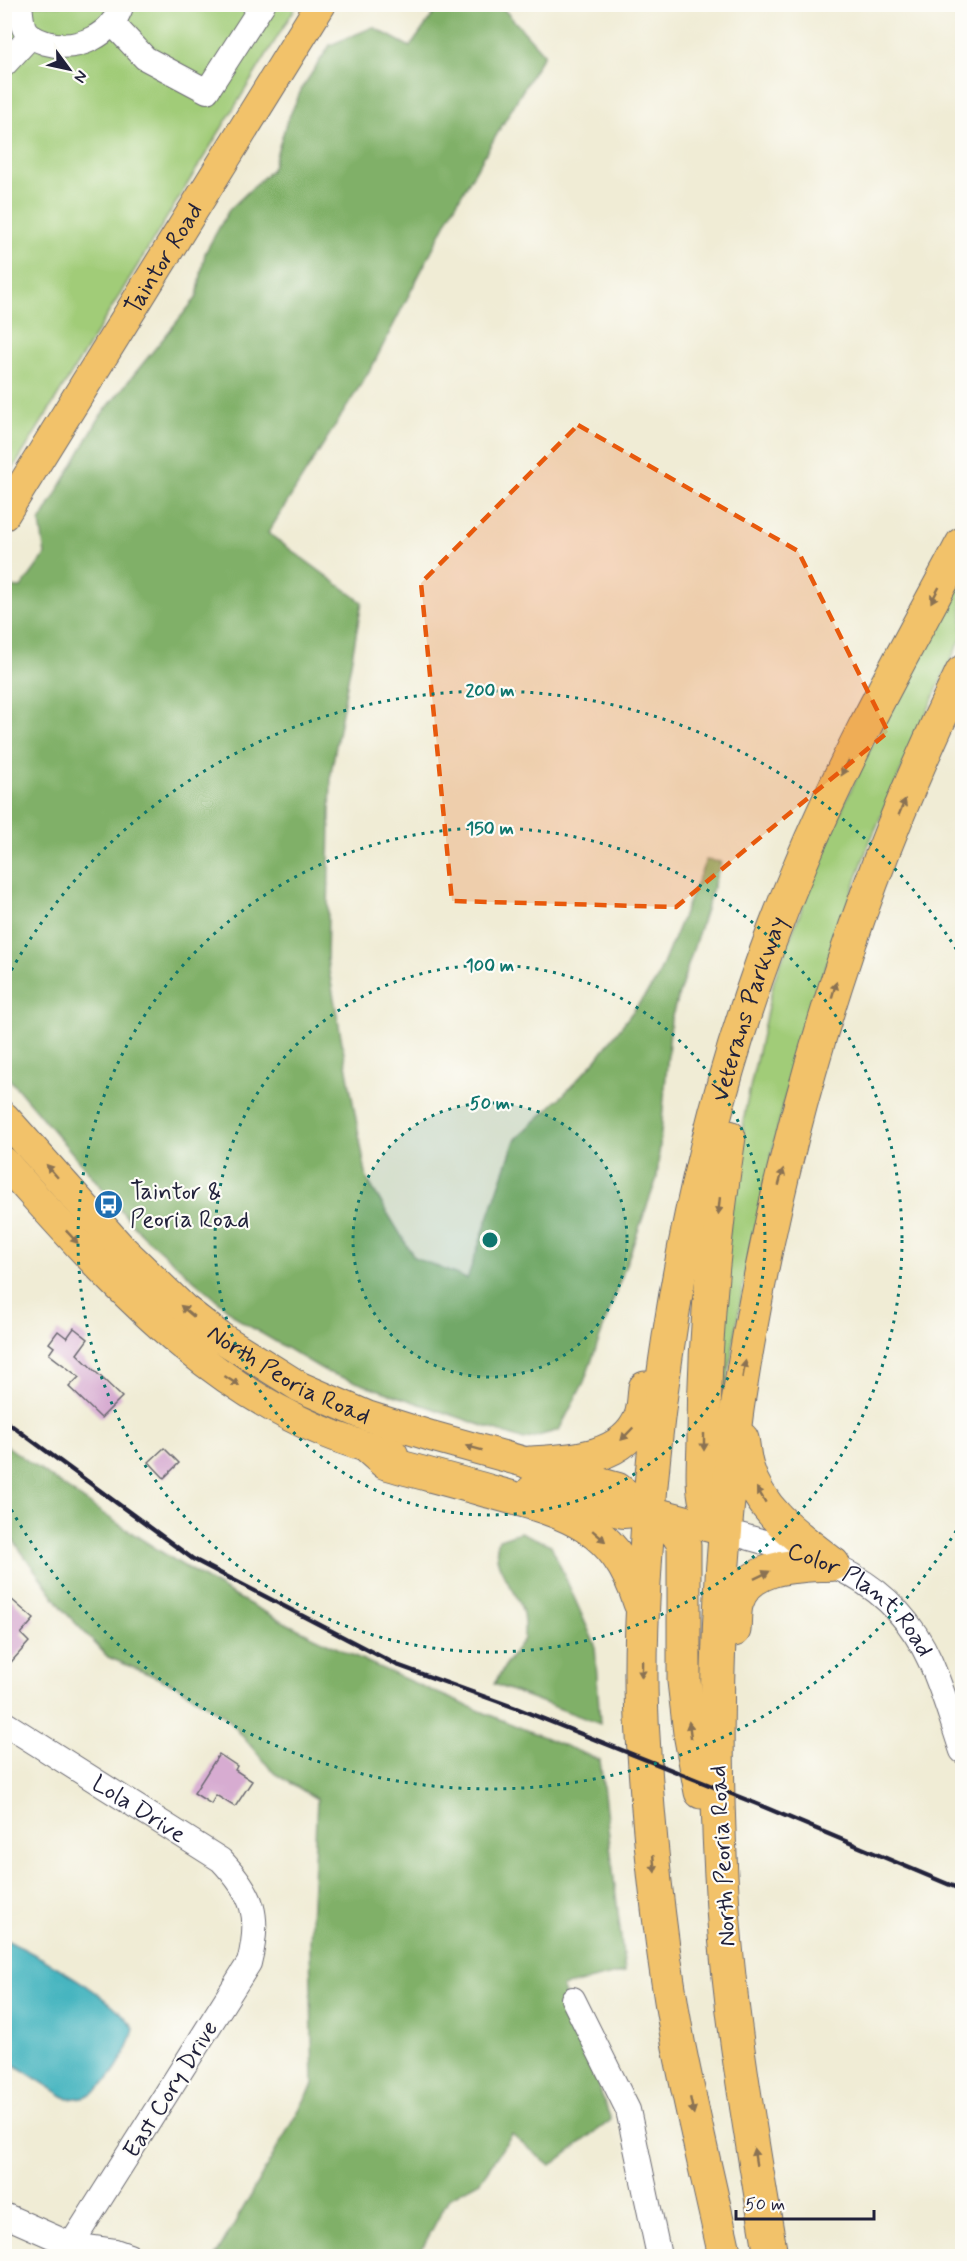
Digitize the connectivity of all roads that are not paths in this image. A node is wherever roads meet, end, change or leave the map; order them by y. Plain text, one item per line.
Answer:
1 (20, 4) edge
2 (263, 4) edge
3 (321, 4) edge
4 (117, 14) edge
5 (31, 36) junction
6 (4, 65) edge
7 (4, 515) edge
8 (963, 544) edge
9 (963, 672) edge
10 (743, 1023) junction
11 (4, 1117) edge
12 (709, 1138) junction
13 (4, 1162) edge
14 (737, 1407) junction
15 (370, 1449) junction
16 (530, 1463) junction
17 (649, 1511) junction
18 (725, 1531) junction
19 (833, 1564) junction
20 (643, 1611) junction
21 (4, 1723) edge
22 (716, 1723) junction
23 (963, 1751) edge
24 (723, 1911) junction
25 (254, 1914) joint
26 (573, 1999) dead end
27 (4, 2215) edge
28 (74, 2253) edge
29 (129, 2256) edge
30 (659, 2256) edge
31 (725, 2256) edge
32 (771, 2256) edge

1 - 5 street
2 - 4 street
3 - 7 main road, Taintor Road
4 - 5 street
5 - 6 street
8 -> 10 highway, Veterans Parkway
14 -> 9 highway
10 - 12 highway, Veterans Parkway
10 -> 18 highway
16 -> 11 main road, North Peoria Road
12 -> 16 highway
12 - 17 highway, Veterans Parkway
13 -> 15 main road, North Peoria Road
14 - 18 highway
19 -> 14 highway
15 - 17 main road, North Peoria Road
15 -> 20 highway
16 - 17 main road, North Peoria Road
17 - 18 main road, North Peoria Road
17 - 20 highway
24 -> 17 highway
18 - 19 street, Color Plant Road
18 - 22 highway, North Peoria Road
22 -> 19 highway
19 - 23 street, Color Plant Road
20 -> 31 highway
21 - 25 street, Lola Drive
22 - 24 highway, North Peoria Road
32 -> 24 highway, North Peoria Road
25 - 28 street, East Cory Drive
26 - 30 street
27 - 28 street
28 - 29 street

